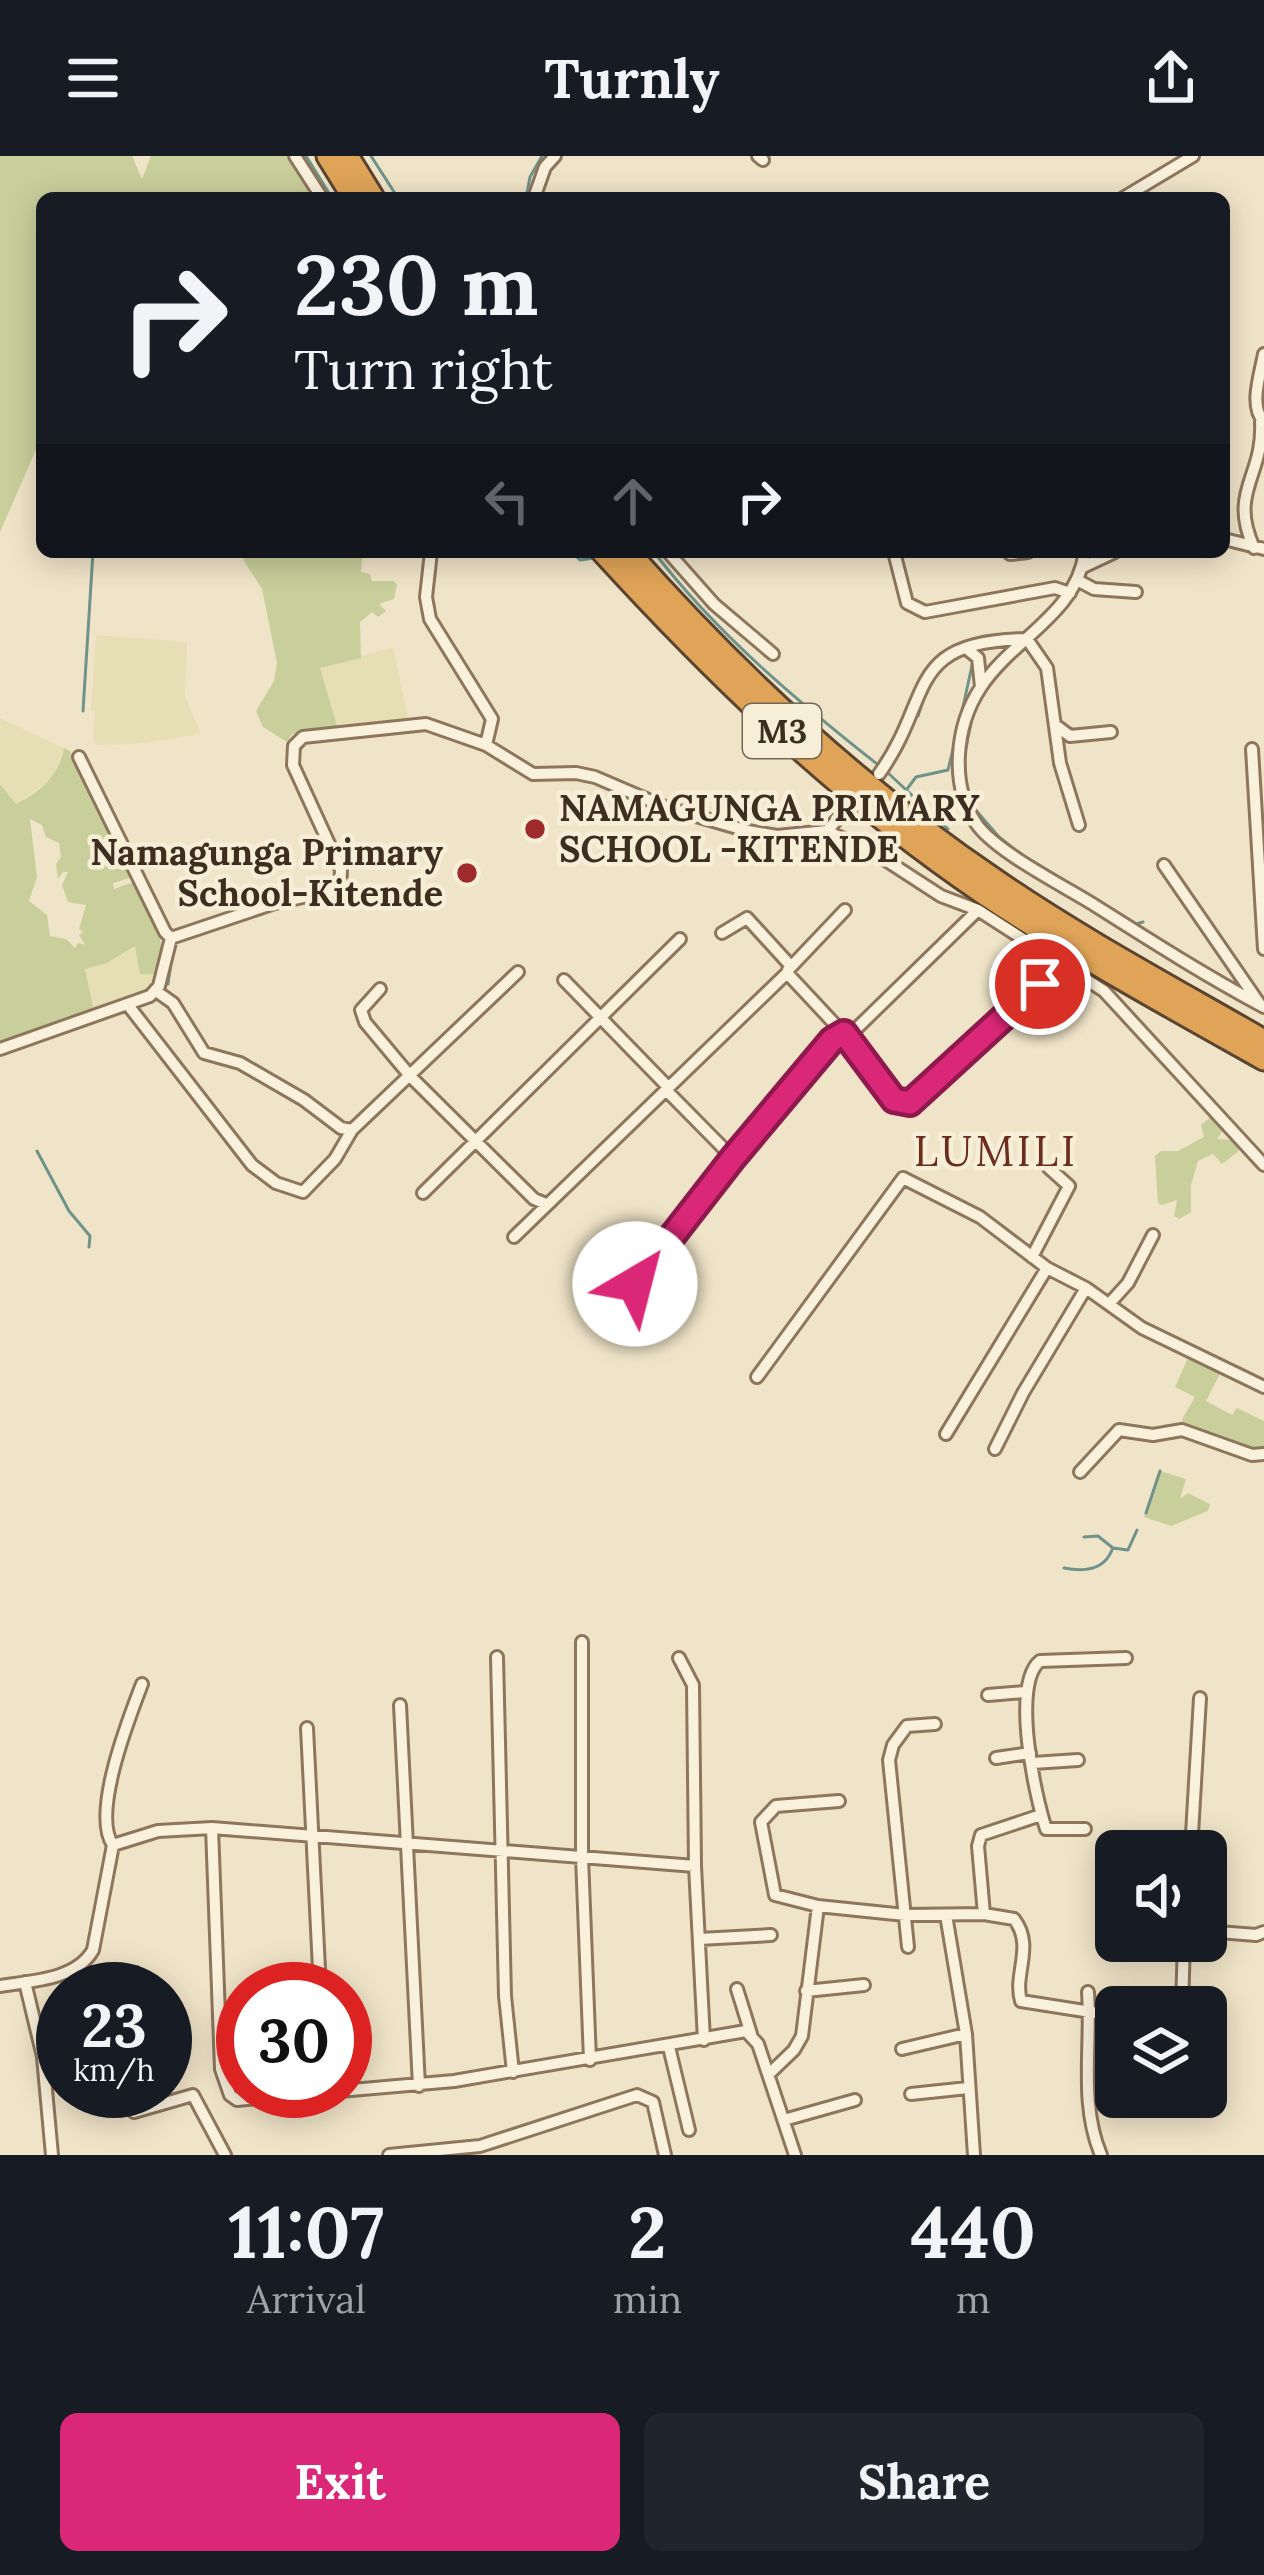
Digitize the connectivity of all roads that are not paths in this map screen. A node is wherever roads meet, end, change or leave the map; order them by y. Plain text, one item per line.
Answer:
1 (295, 156) edge
2 (328, 156) edge
3 (347, 156) edge
4 (555, 156) edge
5 (1186, 158) edge
6 (318, 192) edge
7 (350, 192) edge
8 (369, 192) edge
9 (536, 192) edge
10 (1132, 192) edge
11 (1264, 354) edge
12 (1263, 422) edge
13 (1259, 548) edge
14 (429, 558) edge
15 (610, 558) edge
16 (634, 558) edge
17 (673, 558) edge
18 (895, 558) edge
19 (1084, 558) edge
20 (1102, 558) edge
21 (1083, 567) junction
22 (1077, 580) junction
23 (1136, 592) dead end
24 (1070, 593) junction
25 (1027, 639) junction
26 (966, 648) junction
27 (772, 654) dead end
28 (980, 688) junction
29 (1058, 727) junction
30 (1112, 733) dead end
31 (485, 745) junction
32 (1252, 749) dead end
33 (79, 757) dead end
34 (878, 774) dead end
35 (849, 806) dead end
36 (1079, 825) dead end
37 (827, 831) junction
38 (1164, 865) dead end
39 (845, 910) dead end
40 (978, 910) junction
41 (722, 932) dead end
42 (172, 938) junction
43 (680, 939) dead end
44 (1264, 949) edge
45 (1061, 965) junction
46 (788, 968) junction
47 (518, 972) dead end
48 (564, 980) dead end
49 (380, 989) dead end
50 (156, 991) junction
51 (128, 1005) junction
52 (1263, 1006) edge
53 (603, 1018) junction
54 (847, 1037) junction
55 (1264, 1041) edge
56 (0, 1049) edge
57 (1264, 1058) edge
58 (411, 1077) junction
59 (667, 1088) junction
60 (352, 1130) junction
61 (477, 1140) junction
62 (733, 1158) junction
63 (1264, 1165) edge
64 (1049, 1168) dead end
65 (423, 1193) dead end
66 (546, 1204) junction
67 (1153, 1235) dead end
68 (514, 1238) dead end
69 (1032, 1257) junction
70 (1047, 1268) junction
71 (607, 1281) dead end
72 (1086, 1288) junction
73 (1109, 1304) junction
74 (757, 1377) dead end
75 (1264, 1387) edge
76 (946, 1434) dead end
77 (995, 1449) dead end
78 (1264, 1454) edge
79 (1080, 1472) dead end
80 (582, 1642) dead end
81 (497, 1658) dead end
82 (679, 1658) dead end
83 (1126, 1658) dead end
84 (142, 1684) dead end
85 (1024, 1692) junction
86 (988, 1695) dead end
87 (1199, 1698) dead end
88 (400, 1705) dead end
89 (935, 1724) dead end
90 (307, 1728) dead end
91 (996, 1758) dead end
92 (1032, 1758) junction
93 (1078, 1760) dead end
94 (839, 1801) dead end
95 (1041, 1815) junction
96 (212, 1828) junction
97 (1085, 1829) dead end
98 (1192, 1830) edge
99 (313, 1833) junction
100 (409, 1844) junction
101 (113, 1845) junction
102 (501, 1848) junction
103 (582, 1857) junction
104 (695, 1866) junction
105 (818, 1906) junction
106 (984, 1914) junction
107 (905, 1915) junction
108 (946, 1915) junction
109 (1264, 1932) edge
110 (1227, 1933) edge
111 (771, 1935) dead end
112 (699, 1939) junction
113 (908, 1947) dead end
114 (217, 1962) edge
115 (319, 1962) edge
116 (25, 1982) junction
117 (864, 1985) dead end
118 (0, 1986) edge
119 (736, 1989) dead end
120 (806, 1991) junction
121 (1088, 1992) dead end
122 (1089, 2013) junction
123 (1095, 2014) edge
124 (966, 2033) junction
125 (752, 2034) junction
126 (704, 2040) junction
127 (668, 2047) junction
128 (902, 2050) dead end
129 (590, 2060) junction
130 (513, 2072) junction
131 (769, 2074) junction
132 (419, 2086) junction
133 (968, 2088) junction
134 (372, 2089) edge
135 (911, 2094) dead end
136 (192, 2095) edge
137 (855, 2100) dead end
138 (784, 2120) junction
139 (689, 2130) dead end
140 (52, 2155) edge
141 (225, 2155) edge
142 (389, 2155) edge
143 (665, 2155) edge
144 (795, 2155) edge
145 (974, 2155) edge
146 (1101, 2155) edge

1 - 6 street
2 - 7 highway
3 - 8 highway
4 - 9 street
5 - 10 street
11 - 12 street
12 - 13 street
14 - 31 street
15 - 57 highway, M3
16 - 55 highway, M3
17 - 27 street
18 - 24 street
19 - 21 street
20 - 21 street
21 - 22 street
22 - 23 street
22 - 24 street
24 - 25 street
25 - 26 street
25 - 28 street
25 - 29 street
26 - 28 street
26 - 34 street
28 - 52 street
29 - 30 street
29 - 36 street
31 - 37 street
31 - 42 street
32 - 44 street
33 - 42 street
35 - 37 street
37 - 40 street
38 - 52 street
39 - 46 street
40 - 45 street
40 - 54 street
41 - 46 street
42 - 50 street
43 - 53 street
45 - 54 street
45 - 63 street
46 - 54 street
46 - 59 street
47 - 58 street
48 - 53 street
49 - 58 street
50 - 51 street
50 - 60 street
51 - 56 street
51 - 60 street
53 - 59 street
53 - 61 street
54 - 62 street
58 - 60 street
58 - 61 street
59 - 62 street
59 - 66 street
61 - 65 street
61 - 66 street
62 - 71 street
64 - 69 street
66 - 68 street
67 - 73 street
69 - 70 street
69 - 74 street
70 - 72 street
70 - 76 street
72 - 73 street
72 - 77 street
73 - 75 street
78 - 79 street
80 - 103 street
81 - 102 street
82 - 104 street
83 - 85 street
84 - 101 street
85 - 86 street
85 - 92 street
87 - 98 street
88 - 100 street
89 - 107 street
90 - 99 street
91 - 92 street
92 - 93 street
92 - 95 street
94 - 105 street
95 - 97 street
95 - 106 street
96 - 99 street
96 - 101 street
96 - 114 street
99 - 100 street
99 - 115 street
100 - 102 street
100 - 132 street
101 - 116 street
102 - 103 street
102 - 130 street
103 - 104 street
103 - 129 street
104 - 112 street
105 - 107 street
105 - 120 street
106 - 108 street
106 - 122 street
107 - 108 street
107 - 113 street
108 - 124 street
109 - 110 street
111 - 112 street
112 - 126 street
116 - 118 street
116 - 140 street
117 - 120 street
119 - 125 street
120 - 131 street
121 - 122 street
122 - 123 street
122 - 146 street
124 - 128 street
124 - 133 street
125 - 126 street
125 - 131 street
126 - 127 street
127 - 129 street
127 - 139 street
129 - 130 street
130 - 132 street
131 - 138 street
132 - 134 street
133 - 135 street
133 - 145 street
136 - 141 street
137 - 138 street
138 - 144 street
142 - 143 street

